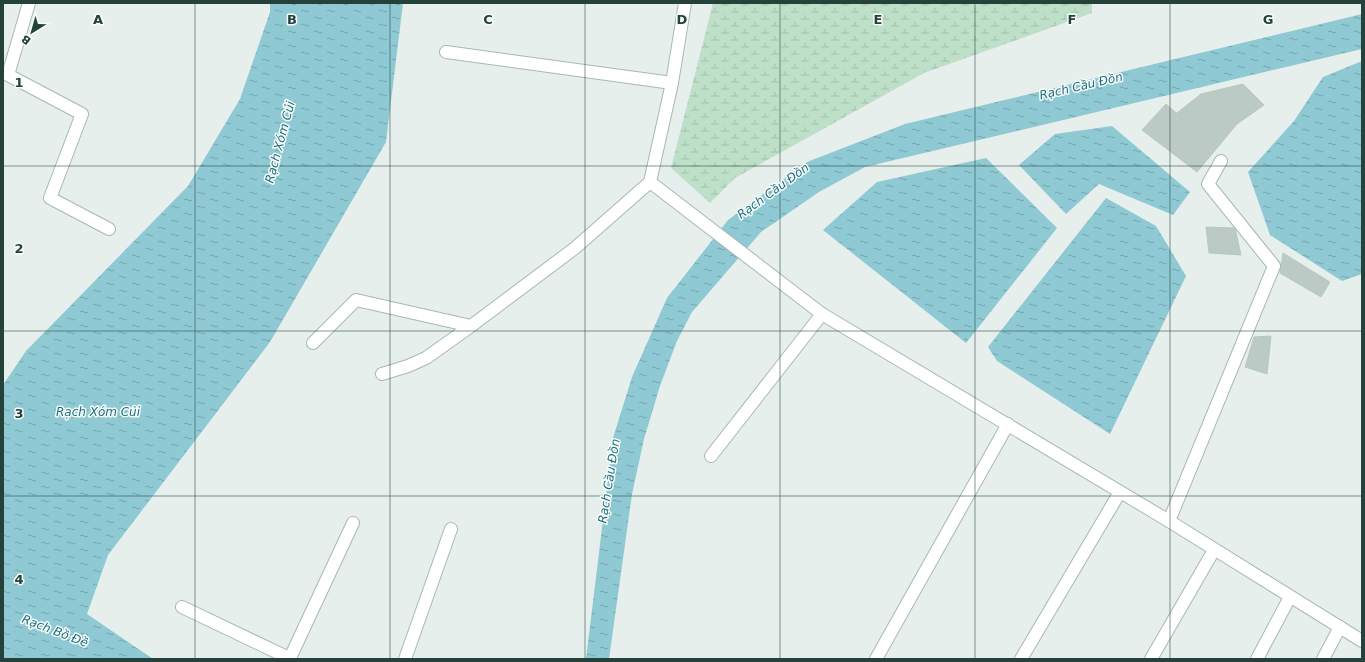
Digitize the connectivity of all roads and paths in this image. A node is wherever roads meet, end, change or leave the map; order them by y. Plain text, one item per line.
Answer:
1 (29, 3) edge
2 (685, 3) edge
3 (446, 52) dead end
4 (7, 63) edge
5 (672, 84) junction
6 (1221, 161) dead end
7 (650, 182) junction
8 (109, 228) dead end
9 (822, 314) junction
10 (471, 326) junction
11 (313, 343) dead end
12 (382, 374) dead end
13 (1008, 424) junction
14 (711, 456) dead end
15 (1120, 492) junction
16 (1169, 521) junction
17 (353, 523) dead end
18 (451, 529) dead end
19 (1214, 550) junction
20 (1290, 597) junction
21 (182, 607) dead end
22 (1340, 627) junction
23 (1362, 641) edge
24 (290, 659) edge
25 (405, 659) edge
26 (876, 659) edge
27 (1021, 659) edge
28 (1151, 659) edge
29 (1257, 659) edge
30 (1323, 659) edge

1 - 4 street
2 - 5 street
3 - 5 street
4 - 8 street
5 - 7 street
6 - 16 street
7 - 9 street
7 - 10 street
9 - 13 street
9 - 14 street
10 - 11 street
10 - 12 street
13 - 15 street
13 - 26 street
15 - 16 street
15 - 27 street
16 - 19 street
17 - 24 street
18 - 25 street
19 - 20 street
19 - 28 street
20 - 22 street
20 - 29 street
21 - 24 street
22 - 23 street
22 - 30 street

